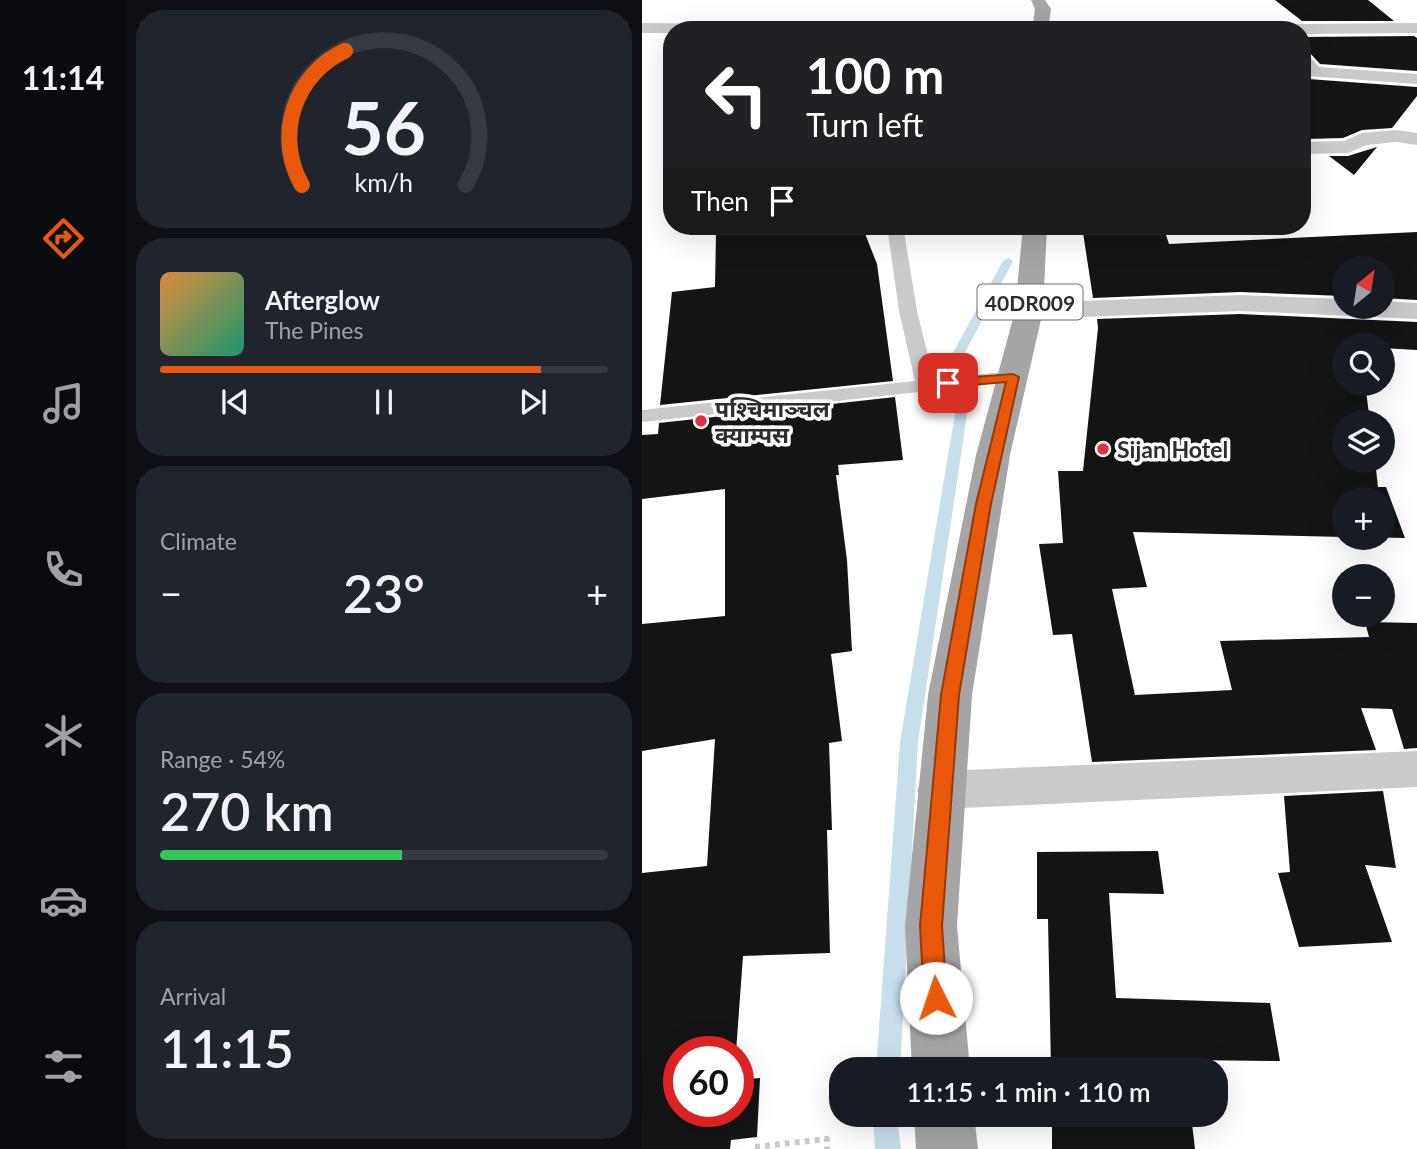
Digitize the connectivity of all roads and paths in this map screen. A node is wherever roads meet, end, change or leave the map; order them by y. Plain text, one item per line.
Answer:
1 (1038, 0) edge
2 (1399, 14) dead end
3 (1041, 21) edge
4 (642, 28) edge
5 (663, 28) edge
6 (1369, 28) junction
7 (1417, 28) edge
8 (1311, 29) edge
9 (1382, 48) dead end
10 (1311, 69) edge
11 (1417, 79) edge
12 (1415, 139) dead end
13 (1311, 148) edge
14 (896, 235) edge
15 (1034, 235) edge
16 (1029, 311) junction
17 (1417, 312) edge
18 (1013, 377) junction
19 (926, 385) junction
20 (642, 416) edge
21 (1417, 769) edge
22 (941, 790) junction
23 (940, 1057) edge
24 (945, 1127) edge
25 (755, 1147) edge
26 (827, 1149) edge
27 (947, 1149) edge

1 - 3 main road
2 - 7 street
4 - 5 street
6 - 7 street
6 - 8 street
6 - 9 street
10 - 11 street
12 - 13 street
14 - 19 lane
15 - 16 main road, 40DR009
16 - 17 street
16 - 18 main road, 40DR009
18 - 19 lane
18 - 22 main road, 40DR009
19 - 20 lane
21 - 22 street
22 - 23 main road, 40DR009
24 - 27 main road
25 - 26 path

